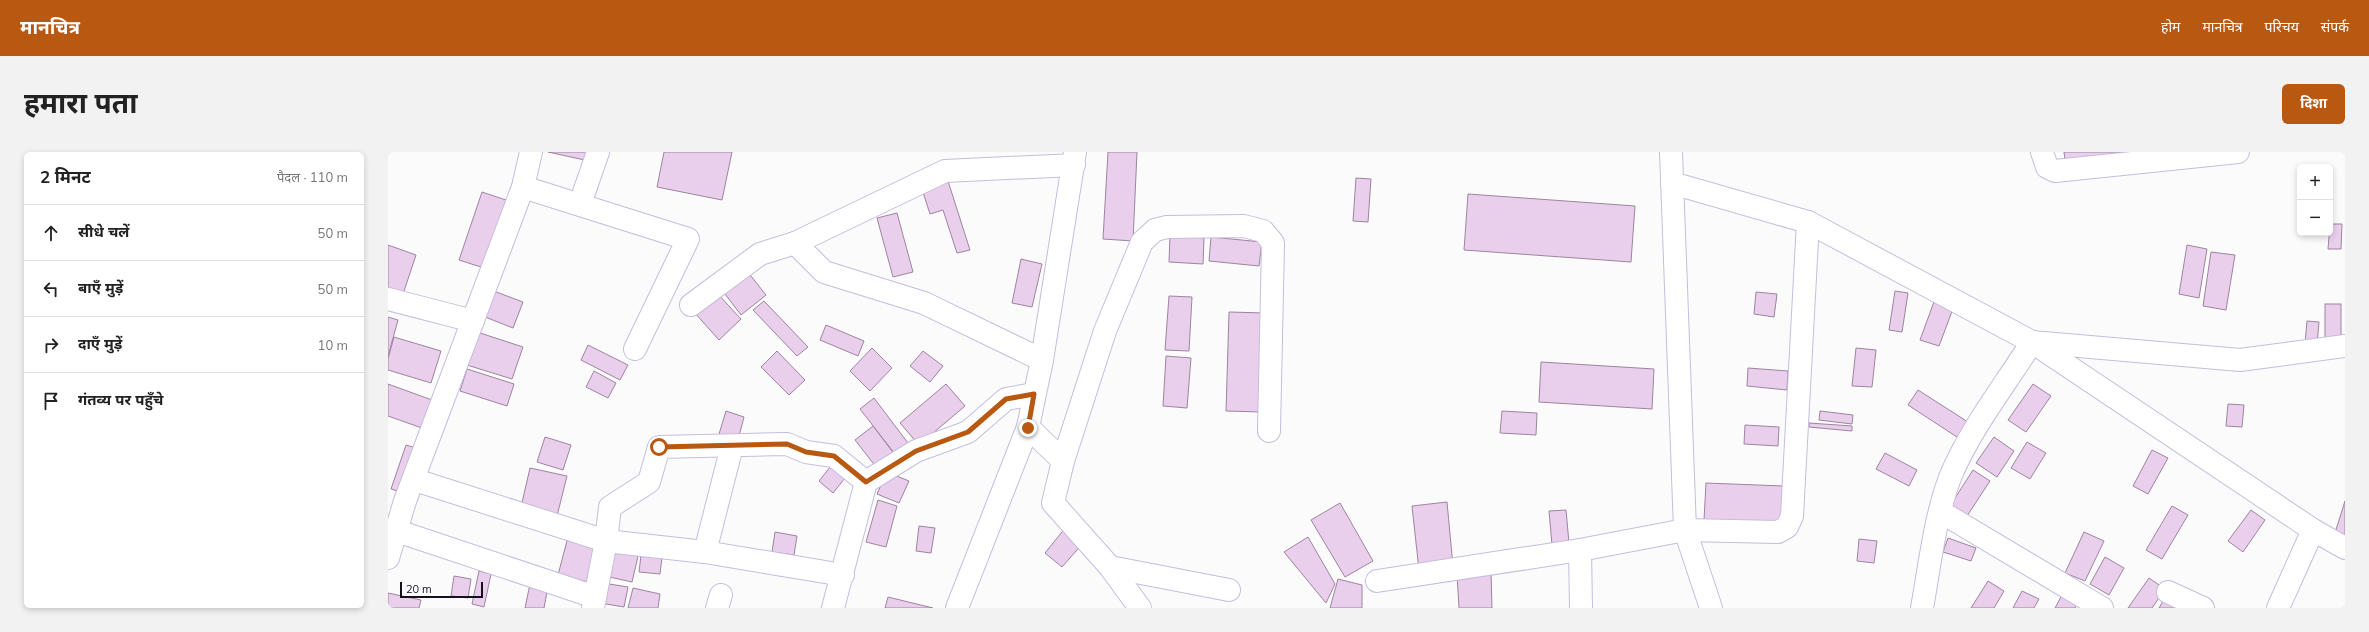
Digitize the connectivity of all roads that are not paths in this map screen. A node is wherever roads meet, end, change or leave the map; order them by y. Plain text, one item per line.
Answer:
1 (531, 152) edge
2 (598, 152) edge
3 (1671, 152) edge
4 (2042, 152) edge
5 (2238, 152) edge
6 (1074, 158) edge
7 (1672, 183) junction
8 (523, 187) junction
9 (580, 204) junction
10 (1808, 222) junction
11 (795, 243) junction
12 (388, 299) edge
13 (691, 305) dead end
14 (472, 321) junction
15 (2032, 342) junction
16 (2345, 346) edge
17 (635, 349) dead end
18 (1042, 360) junction
19 (1034, 394) junction
20 (1028, 428) junction
21 (1269, 432) dead end
22 (732, 446) junction
23 (1063, 461) junction
24 (415, 480) junction
25 (866, 482) junction
26 (397, 499) edge
27 (1941, 512) junction
28 (1685, 530) junction
29 (2313, 530) junction
30 (397, 531) junction
31 (606, 541) junction
32 (2345, 548) edge
33 (1580, 550) junction
34 (705, 552) junction
35 (388, 558) edge
36 (1110, 567) junction
37 (843, 574) junction
38 (1377, 581) dead end
39 (1229, 590) dead end
40 (2168, 592) dead end
41 (594, 603) edge
42 (833, 608) edge
43 (957, 608) edge
44 (1140, 608) edge
45 (1581, 608) edge
46 (1711, 608) edge
47 (1922, 608) edge
48 (2102, 608) edge
49 (2203, 608) edge
50 (2278, 608) edge

1 - 8 street
2 - 9 street
3 - 7 street
4 - 5 street
6 - 11 street
6 - 18 street
7 - 10 street
7 - 28 street
8 - 9 street
8 - 14 street
9 - 17 street
10 - 15 street
10 - 28 street
11 - 13 street
11 - 18 street
12 - 14 street
14 - 24 street
15 - 16 street
15 - 27 street
15 - 29 street
18 - 19 street
19 - 20 street
19 - 25 street
20 - 23 street
20 - 43 street
21 - 23 street
22 - 25 street
22 - 31 street
22 - 34 street
23 - 36 street
24 - 26 street
24 - 31 street
25 - 37 street
26 - 30 street
27 - 47 street
27 - 48 street
28 - 33 street
28 - 46 street
29 - 32 street
29 - 50 street
30 - 35 street
30 - 41 street
31 - 34 street
31 - 41 street
33 - 38 street
33 - 45 street
34 - 37 street
36 - 39 street
36 - 44 street
37 - 42 street
40 - 49 street

